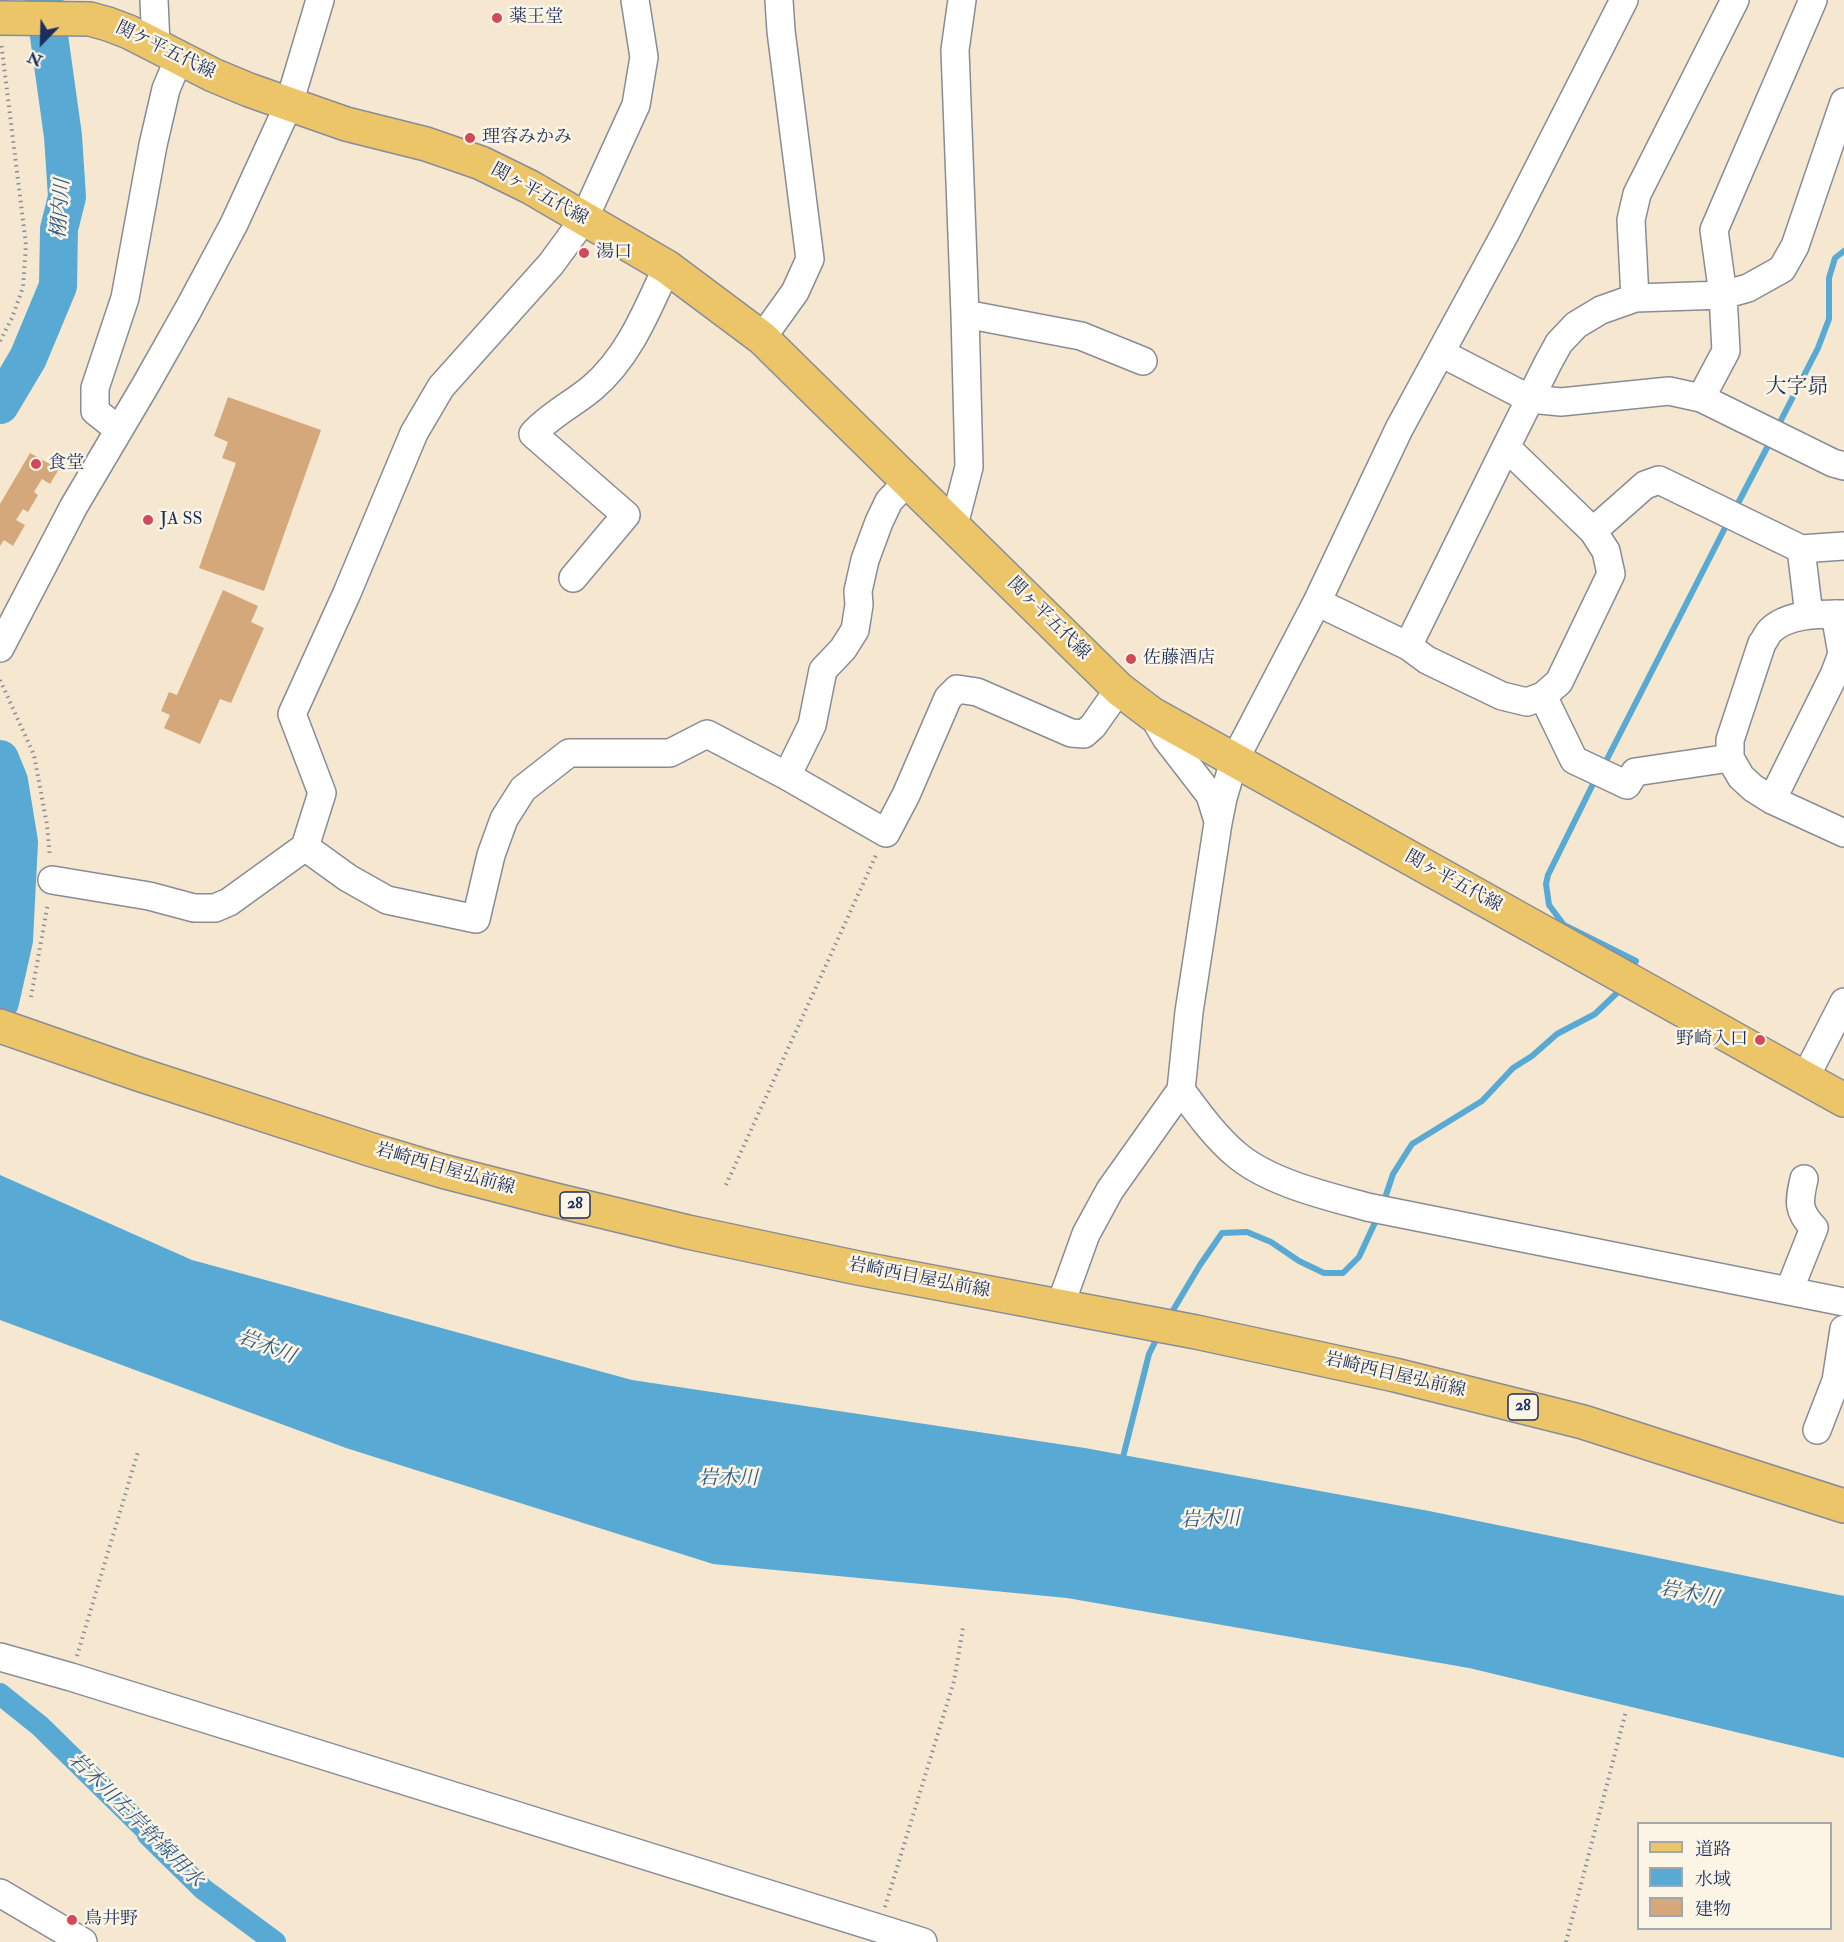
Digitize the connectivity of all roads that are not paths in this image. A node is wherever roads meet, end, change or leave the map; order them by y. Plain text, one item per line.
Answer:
1 (154, 0) edge
2 (320, 0) edge
3 (635, 0) edge
4 (779, 0) edge
5 (962, 0) edge
6 (1624, 0) edge
7 (1735, 0) edge
8 (1814, 0) edge
9 (85, 13) edge
10 (2, 22) edge
11 (167, 51) junction
12 (1844, 102) edge
13 (289, 104) junction
14 (584, 219) junction
15 (667, 267) junction
16 (1723, 295) junction
17 (1635, 298) junction
18 (965, 314) junction
19 (762, 338) junction
20 (1442, 353) junction
21 (1143, 362) dead end
22 (1701, 398) junction
23 (1530, 399) junction
24 (119, 430) junction
25 (1506, 447) junction
26 (1844, 465) edge
27 (908, 481) junction
28 (954, 525) junction
29 (1593, 531) junction
30 (1844, 546) edge
31 (1801, 549) junction
32 (573, 578) dead end
33 (1317, 602) junction
34 (1840, 614) edge
35 (1809, 615) junction
36 (1408, 646) junction
37 (0, 648) edge
38 (1119, 689) junction
39 (1543, 696) junction
40 (1152, 714) junction
41 (1730, 758) junction
42 (1234, 760) junction
43 (787, 776) junction
44 (1772, 800) junction
45 (1218, 823) junction
46 (1842, 827) edge
47 (305, 847) junction
48 (51, 880) road end
49 (1844, 1002) edge
50 (12, 1031) edge
51 (1805, 1078) junction
52 (1180, 1090) junction
53 (1844, 1100) edge
54 (1804, 1179) dead end
55 (1789, 1291) junction
56 (1843, 1297) edge
57 (1060, 1306) junction
58 (1844, 1329) edge
59 (1817, 1430) dead end
60 (1844, 1506) edge
61 (0, 1658) edge
62 (0, 1893) edge
63 (83, 1942) edge
64 (923, 1942) edge

1 - 11 street
2 - 13 street
3 - 14 street
4 - 19 street
5 - 18 street
6 - 20 street
7 - 17 street
8 - 16 street
9 - 10 main road, 関ケ平五代線
9 - 11 main road, 関ケ平五代線
11 - 13 main road, 関ケ平五代線
11 - 24 street
12 - 16 street
13 - 14 main road, 関ヶ平五代線
13 - 24 street
14 - 15 main road, 関ヶ平五代線
14 - 47 street
15 - 19 main road, 関ヶ平五代線
15 - 32 street
16 - 17 street
16 - 22 street
17 - 23 street
18 - 21 street
18 - 28 street
19 - 27 main road, 関ヶ平五代線
20 - 23 street
20 - 33 street
22 - 23 street
22 - 26 street
23 - 25 street
24 - 37 street
25 - 29 street
25 - 36 street
27 - 28 main road, 関ヶ平五代線
27 - 43 street
28 - 38 main road, 関ヶ平五代線
29 - 31 street
29 - 39 street
30 - 31 street
31 - 35 street
33 - 36 street
33 - 42 street
34 - 35 street
34 - 44 street
35 - 41 street
36 - 39 street
38 - 40 main road, 関ヶ平五代線
38 - 43 street
39 - 41 street
40 - 42 main road, 関ヶ平五代線
40 - 45 street
41 - 44 street
42 - 45 street
42 - 51 main road, 関ヶ平五代線
43 - 47 street
44 - 46 street
45 - 52 street
47 - 48 street
49 - 51 street
50 - 57 main road, 岩崎西目屋弘前線 / 28
51 - 53 main road, 関ヶ平五代線
52 - 55 street
52 - 57 street
54 - 55 street
55 - 56 street
57 - 60 main road, 岩崎西目屋弘前線 / 28
58 - 59 street
61 - 64 street
62 - 63 street

